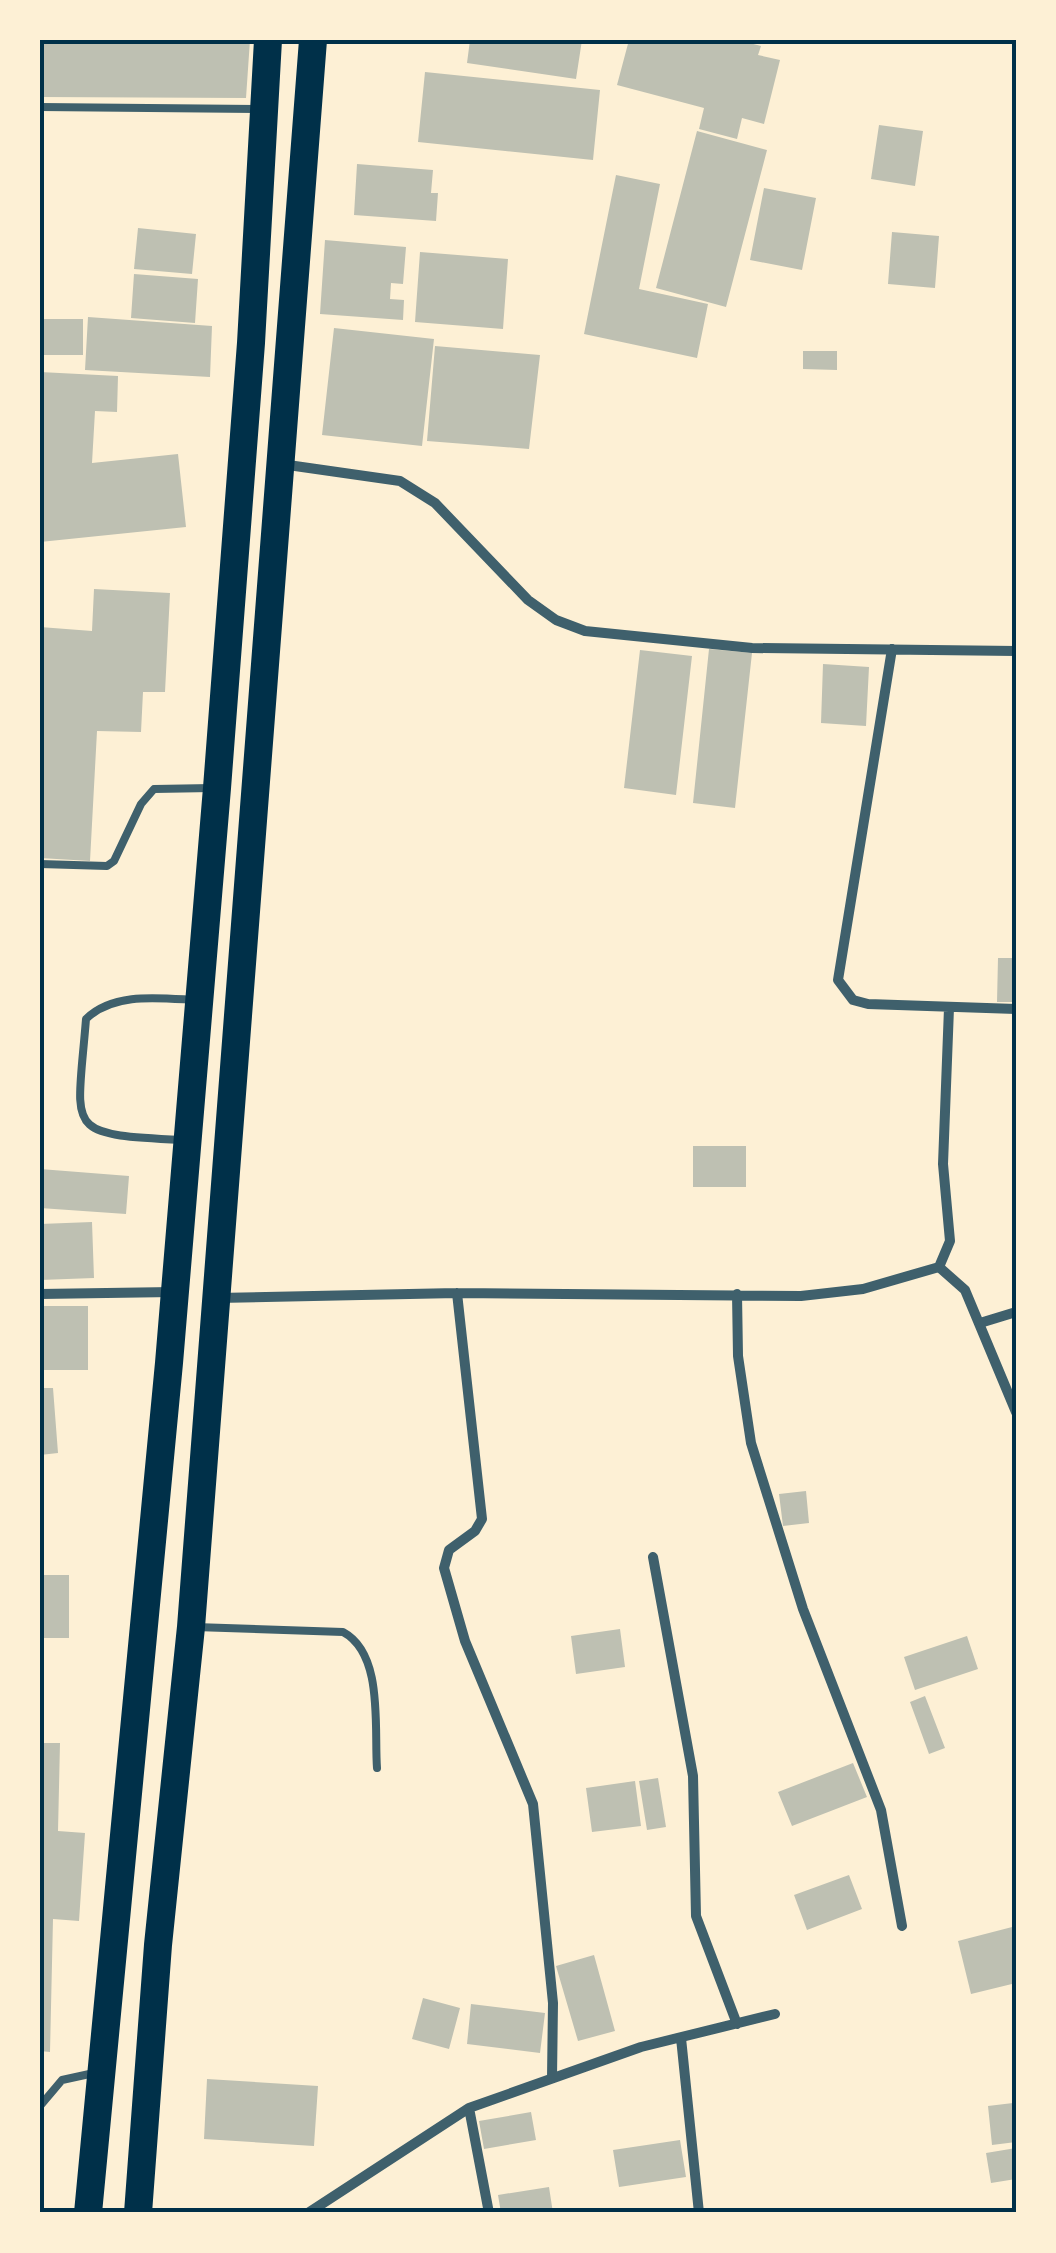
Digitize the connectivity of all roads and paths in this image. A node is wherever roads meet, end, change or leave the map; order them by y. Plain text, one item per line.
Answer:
1 (268, 40) edge
2 (313, 40) edge
3 (40, 107) edge
4 (263, 109) junction
5 (281, 464) junction
6 (892, 649) junction
7 (1016, 651) edge
8 (217, 788) junction
9 (40, 864) edge
10 (198, 1000) junction
11 (949, 1008) junction
12 (1016, 1009) edge
13 (187, 1140) junction
14 (938, 1267) junction
15 (174, 1292) junction
16 (457, 1293) junction
17 (40, 1294) edge
18 (737, 1294) junction
19 (215, 1298) junction
20 (1016, 1312) edge
21 (980, 1322) junction
22 (1016, 1412) edge
23 (654, 1558) dead end
24 (191, 1627) junction
25 (377, 1768) dead end
26 (902, 1926) dead end
27 (776, 2014) dead end
28 (736, 2024) junction
29 (680, 2038) junction
30 (98, 2073) junction
31 (552, 2078) junction
32 (40, 2106) edge
33 (469, 2108) junction
34 (88, 2213) edge
35 (138, 2213) edge
36 (308, 2213) edge
37 (489, 2213) edge
38 (699, 2213) edge

1 - 4 highway
2 - 5 highway
3 - 4 lane
4 - 8 highway
5 - 6 street
5 - 19 highway
6 - 7 street
6 - 11 street
8 - 9 lane
8 - 10 highway
10 - 13 highway
10 - 13 lane
11 - 12 street
11 - 14 street
13 - 15 highway
14 - 18 street
14 - 21 street
15 - 17 street
15 - 30 highway
16 - 18 street
16 - 19 street
16 - 31 street
18 - 26 street
19 - 24 highway
20 - 21 street
21 - 22 street
23 - 28 street
24 - 25 lane
24 - 35 highway
27 - 28 street
28 - 29 street
29 - 31 street
29 - 38 street
30 - 32 lane
30 - 34 highway
31 - 33 street
33 - 36 street
33 - 37 street

